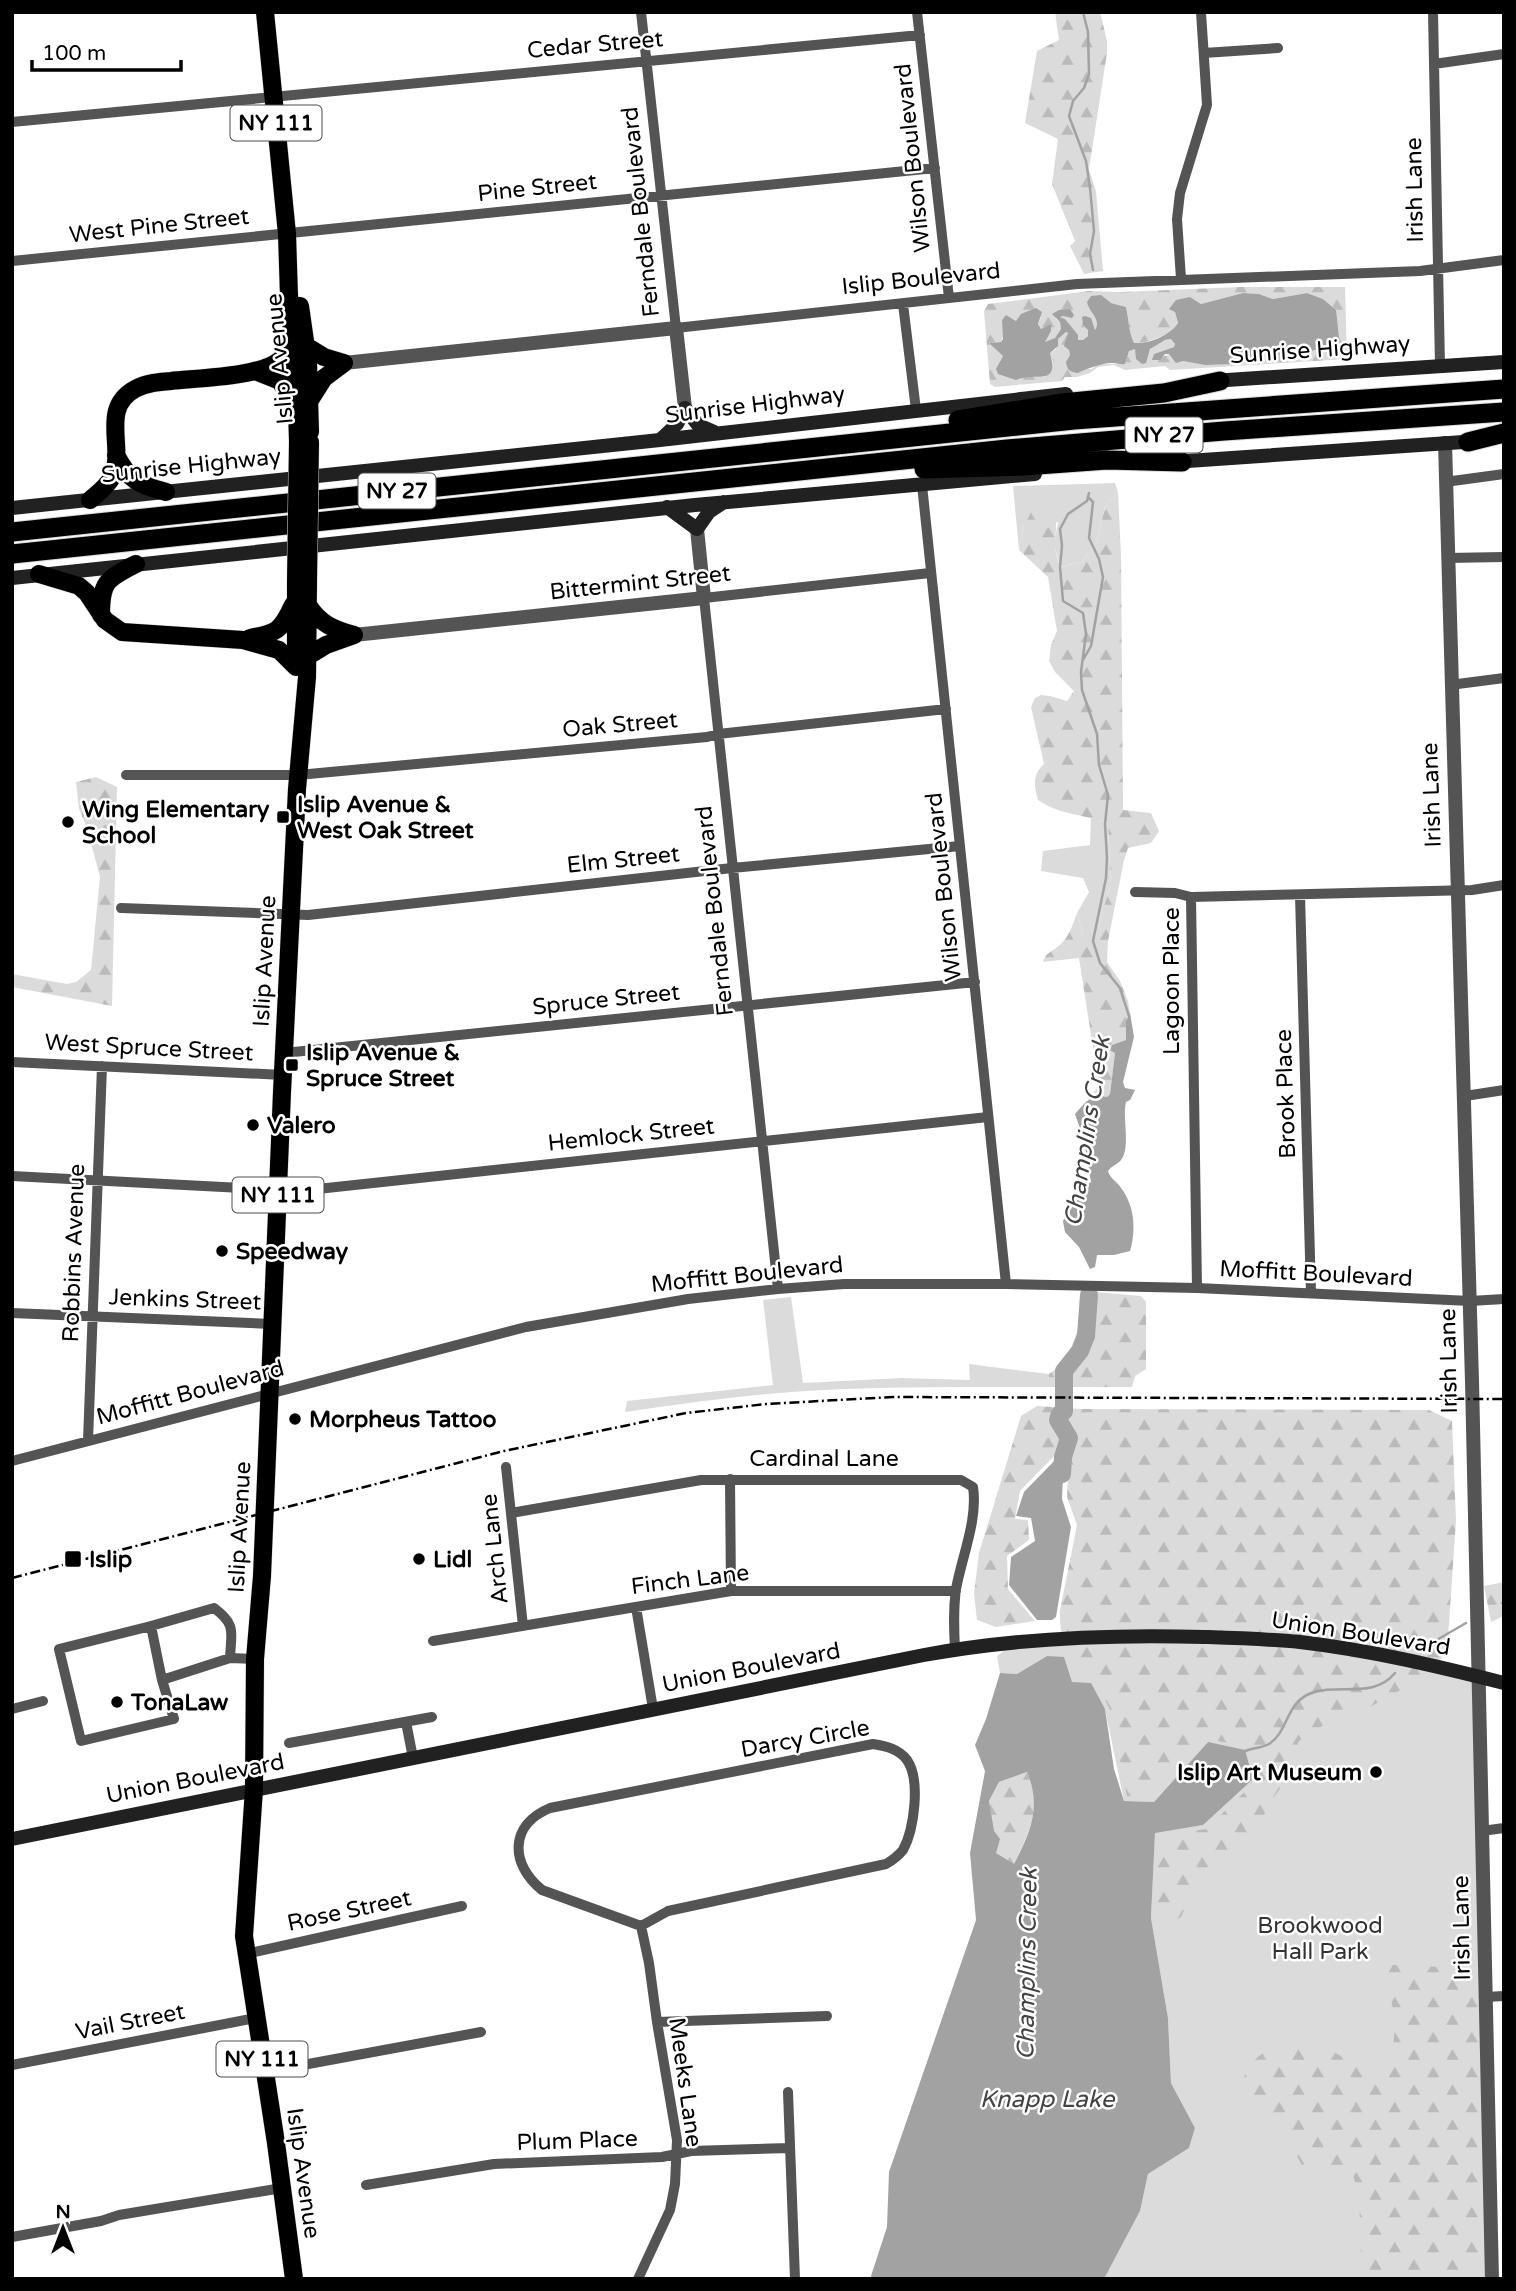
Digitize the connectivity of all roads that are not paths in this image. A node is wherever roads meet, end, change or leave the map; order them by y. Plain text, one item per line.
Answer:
1 (265, 12) edge
2 (641, 12) edge
3 (918, 12) edge
4 (1201, 12) edge
5 (1433, 12) edge
6 (920, 35) junction
7 (1278, 48) dead end
8 (1204, 53) junction
9 (1504, 54) edge
10 (647, 60) junction
11 (1434, 64) junction
12 (274, 96) junction
13 (12, 122) edge
14 (935, 167) junction
15 (662, 196) junction
16 (310, 231) joint
17 (287, 234) junction
18 (1504, 260) edge
19 (12, 261) edge
20 (1438, 269) junction
21 (1181, 279) junction
22 (949, 298) junction
23 (903, 304) junction
24 (676, 328) junction
25 (300, 344) junction
26 (344, 362) junction
27 (1504, 362) edge
28 (1440, 366) junction
29 (255, 371) junction
30 (1220, 381) junction
31 (1504, 389) edge
32 (304, 405) junction
33 (685, 408) junction
34 (916, 410) junction
35 (1504, 412) edge
36 (1504, 433) edge
37 (719, 434) junction
38 (1504, 439) edge
39 (660, 440) junction
40 (873, 441) junction
41 (1468, 442) junction
42 (1445, 443) junction
43 (116, 456) junction
44 (1182, 462) junction
45 (825, 468) junction
46 (1504, 474) edge
47 (1445, 482) junction
48 (922, 485) junction
49 (166, 492) junction
50 (90, 500) junction
51 (724, 502) junction
52 (12, 508) edge
53 (667, 508) junction
54 (697, 529) junction
55 (12, 532) edge
56 (12, 554) edge
57 (1504, 557) edge
58 (1447, 558) junction
59 (136, 564) junction
60 (930, 573) junction
61 (39, 574) junction
62 (12, 578) edge
63 (705, 598) junction
64 (302, 603) junction
65 (102, 615) junction
66 (354, 635) junction
67 (243, 640) junction
68 (302, 662) junction
69 (1504, 678) edge
70 (1451, 685) junction
71 (946, 709) junction
72 (718, 734) junction
73 (126, 775) dead end
74 (298, 775) junction
75 (960, 846) junction
76 (732, 868) junction
77 (1504, 885) edge
78 (1457, 890) junction
79 (1135, 892) dead end
80 (1300, 895) junction
81 (1191, 897) junction
82 (121, 908) dead end
83 (291, 914) junction
84 (975, 982) junction
85 (747, 1006) junction
86 (284, 1054) junction
87 (12, 1062) edge
88 (102, 1066) junction
89 (283, 1075) junction
90 (1504, 1090) edge
91 (1465, 1096) junction
92 (988, 1117) junction
93 (761, 1141) junction
94 (12, 1175) edge
95 (97, 1180) junction
96 (278, 1189) junction
97 (1006, 1284) junction
98 (778, 1289) junction
99 (1196, 1289) junction
100 (1311, 1293) junction
101 (1504, 1299) edge
102 (1470, 1301) junction
103 (12, 1313) edge
104 (91, 1316) junction
105 (273, 1324) junction
106 (270, 1392) junction
107 (88, 1441) junction
108 (12, 1461) edge
109 (506, 1467) dead end
110 (730, 1479) junction
111 (511, 1513) junction
112 (731, 1591) junction
113 (956, 1591) junction
114 (636, 1607) junction
115 (151, 1626) junction
116 (523, 1626) junction
117 (433, 1641) dead end
118 (246, 1645) junction
119 (955, 1650) junction
120 (230, 1658) junction
121 (1478, 1676) junction
122 (162, 1680) junction
123 (1504, 1683) edge
124 (43, 1701) dead end
125 (12, 1709) edge
126 (653, 1709) junction
127 (432, 1717) dead end
128 (406, 1721) junction
129 (289, 1743) dead end
130 (413, 1758) junction
131 (254, 1789) junction
132 (1504, 1828) edge
133 (1482, 1830) junction
134 (12, 1839) edge
135 (462, 1906) dead end
136 (641, 1926) junction
137 (246, 1954) junction
138 (1504, 1996) edge
139 (1486, 1997) junction
140 (827, 2016) dead end
141 (256, 2018) junction
142 (657, 2022) junction
143 (481, 2032) dead end
144 (12, 2065) edge
145 (265, 2072) junction
146 (788, 2092) dead end
147 (790, 2148) junction
148 (677, 2154) junction
149 (366, 2186) dead end
150 (282, 2188) junction
151 (12, 2237) edge
152 (294, 2279) edge
153 (639, 2279) edge
154 (795, 2279) edge
155 (1492, 2279) edge

1 - 12 main road, Islip Avenue / NY 111
2 - 10 street, Ferndale Boulevard
3 - 6 street, Wilson Boulevard
4 - 8 street
5 - 11 street, Irish Lane
6 - 10 street, Cedar Street
6 - 14 street, Wilson Boulevard
7 - 8 street
8 - 21 street
9 - 11 street
10 - 12 street, Cedar Street
10 - 15 street, Ferndale Boulevard
11 - 20 street, Irish Lane
12 - 13 street, Cedar Street
12 - 17 main road, Islip Avenue / NY 111
14 - 15 street, Pine Street
14 - 22 street, Wilson Boulevard
15 - 16 street, Pine Street
15 - 24 street, Ferndale Boulevard
16 - 17 street, West Pine Street
17 - 19 street, West Pine Street
17 - 25 main road, Islip Avenue / NY 111
18 - 20 street, Islip Boulevard
20 - 21 street, Islip Boulevard
20 - 28 street, Irish Lane
21 - 22 street, Islip Boulevard
22 - 23 street, Islip Boulevard
23 - 24 street, Islip Boulevard
23 - 34 street
24 - 26 street, Islip Boulevard
24 - 33 street, Ferndale Boulevard
25 - 26 main road
25 - 29 main road
25 - 32 main road, Islip Avenue / NY 111
26 - 32 main road
27 - 28 main road, Sunrise Highway
28 - 30 main road, Sunrise Highway
29 - 32 main road
29 - 43 main road
30 - 34 main road, Sunrise Highway
30 - 40 highway
31 - 40 highway, Sunrise Highway / NY 27
32 - 64 main road, Islip Avenue / NY 111, bridge
33 - 37 main road
33 - 39 main road
34 - 37 main road, Sunrise Highway
35 - 45 highway, NY 27
36 - 41 highway
37 - 39 main road, Sunrise Highway
38 - 41 main road
39 - 49 main road, Sunrise Highway
40 - 55 highway, Sunrise Highway / NY 27
41 - 42 main road
42 - 44 main road
42 - 47 street, Irish Lane
43 - 49 main road
43 - 50 main road
44 - 45 highway
44 - 48 main road
45 - 56 highway, NY 27
46 - 47 street
47 - 58 street, Irish Lane
48 - 51 main road
48 - 60 street, Wilson Boulevard
49 - 50 main road, Sunrise Highway
50 - 52 main road, Sunrise Highway
51 - 53 main road
51 - 54 main road
53 - 54 main road
53 - 59 main road
54 - 63 street, Ferndale Boulevard
57 - 58 street
58 - 70 street, Irish Lane
59 - 61 main road
59 - 65 main road
60 - 63 street, Bittermint Street
60 - 71 street, Wilson Boulevard
61 - 62 main road
61 - 65 main road
63 - 66 street, Bittermint Street
63 - 72 street, Ferndale Boulevard
64 - 66 main road
64 - 67 main road
64 - 68 main road, Islip Avenue / NY 111
65 - 67 main road
66 - 68 main road
67 - 68 main road
68 - 74 main road, Islip Avenue / NY 111
69 - 70 street
70 - 78 street, Irish Lane
71 - 72 street, Oak Street
71 - 75 street, Wilson Boulevard
72 - 74 street, Oak Street
72 - 76 street, Ferndale Boulevard
73 - 74 street, Oak Street
74 - 83 main road, Islip Avenue / NY 111
75 - 76 street, Elm Street
75 - 84 street, Wilson Boulevard
76 - 83 street, Elm Street
76 - 85 street, Ferndale Boulevard
77 - 78 street, Lagoon Place
78 - 80 street, Lagoon Place
78 - 91 street, Irish Lane
79 - 81 street
80 - 81 street, Lagoon Place
80 - 100 street, Brook Place
81 - 99 street, Lagoon Place
82 - 83 street, Elm Street
83 - 86 main road, Islip Avenue / NY 111
84 - 85 street, Spruce Street
84 - 92 street, Wilson Boulevard
85 - 86 street, Spruce Street
85 - 93 street, Ferndale Boulevard
86 - 89 main road, Islip Avenue / NY 111
87 - 88 street, West Spruce Street
88 - 89 street, West Spruce Street
88 - 95 street, Robbins Avenue
89 - 96 main road, Islip Avenue / NY 111
90 - 91 street
91 - 102 street, Irish Lane
92 - 93 street, Hemlock Street
92 - 97 street, Wilson Boulevard
93 - 96 street, Hemlock Street
93 - 98 street, Ferndale Boulevard
94 - 95 street, Hemlock Street
95 - 96 street, Hemlock Street
95 - 104 street, Robbins Avenue
96 - 105 main road, Islip Avenue / NY 111
97 - 98 street, Moffitt Boulevard
97 - 99 street, Moffitt Boulevard
98 - 106 street, Moffitt Boulevard
99 - 100 street, Moffitt Boulevard
100 - 102 street, Moffitt Boulevard
101 - 102 street, Moffitt Boulevard
102 - 121 street, Irish Lane
103 - 104 street, Jenkins Street
104 - 105 street, Jenkins Street
104 - 107 street, Robbins Avenue
105 - 106 main road, Islip Avenue / NY 111
106 - 107 street, Moffitt Boulevard
106 - 118 main road, Islip Avenue / NY 111
107 - 108 street, Moffitt Boulevard
109 - 111 street, Arch Lane
110 - 111 street, Cardinal Lane
110 - 112 street
110 - 113 street, Cardinal Lane
111 - 116 street, Arch Lane
112 - 113 street, Finch Lane
112 - 114 street, Finch Lane
113 - 119 street, Cardinal Lane
114 - 116 street, Finch Lane
114 - 126 street
115 - 118 street
115 - 122 street
115 - 122 street
116 - 117 street, Finch Lane
118 - 120 street
118 - 120 street
118 - 131 main road, Islip Avenue / NY 111
119 - 121 main road, Union Boulevard
119 - 126 main road, Union Boulevard
120 - 122 street
121 - 123 main road, Union Boulevard
121 - 133 street, Irish Lane
124 - 125 street
126 - 130 main road, Union Boulevard
127 - 128 street
128 - 129 street
128 - 130 street
130 - 131 main road, Union Boulevard
131 - 134 main road, Union Boulevard
131 - 137 main road, Islip Avenue / NY 111
132 - 133 street
133 - 139 street, Irish Lane
135 - 137 street, Rose Street
136 - 136 street, Darcy Circle
136 - 142 street, Meeks Lane
137 - 141 main road, Islip Avenue / NY 111
138 - 139 street
139 - 155 street, Irish Lane
140 - 142 street
141 - 144 street, Vail Street
141 - 145 main road, Islip Avenue / NY 111
142 - 148 street, Meeks Lane
143 - 145 street
145 - 150 main road, Islip Avenue / NY 111
146 - 147 street
147 - 148 street, Plum Place
147 - 154 street
148 - 149 street, Plum Place
148 - 153 street, Meeks Lane
150 - 151 street
150 - 152 main road, Islip Avenue / NY 111

